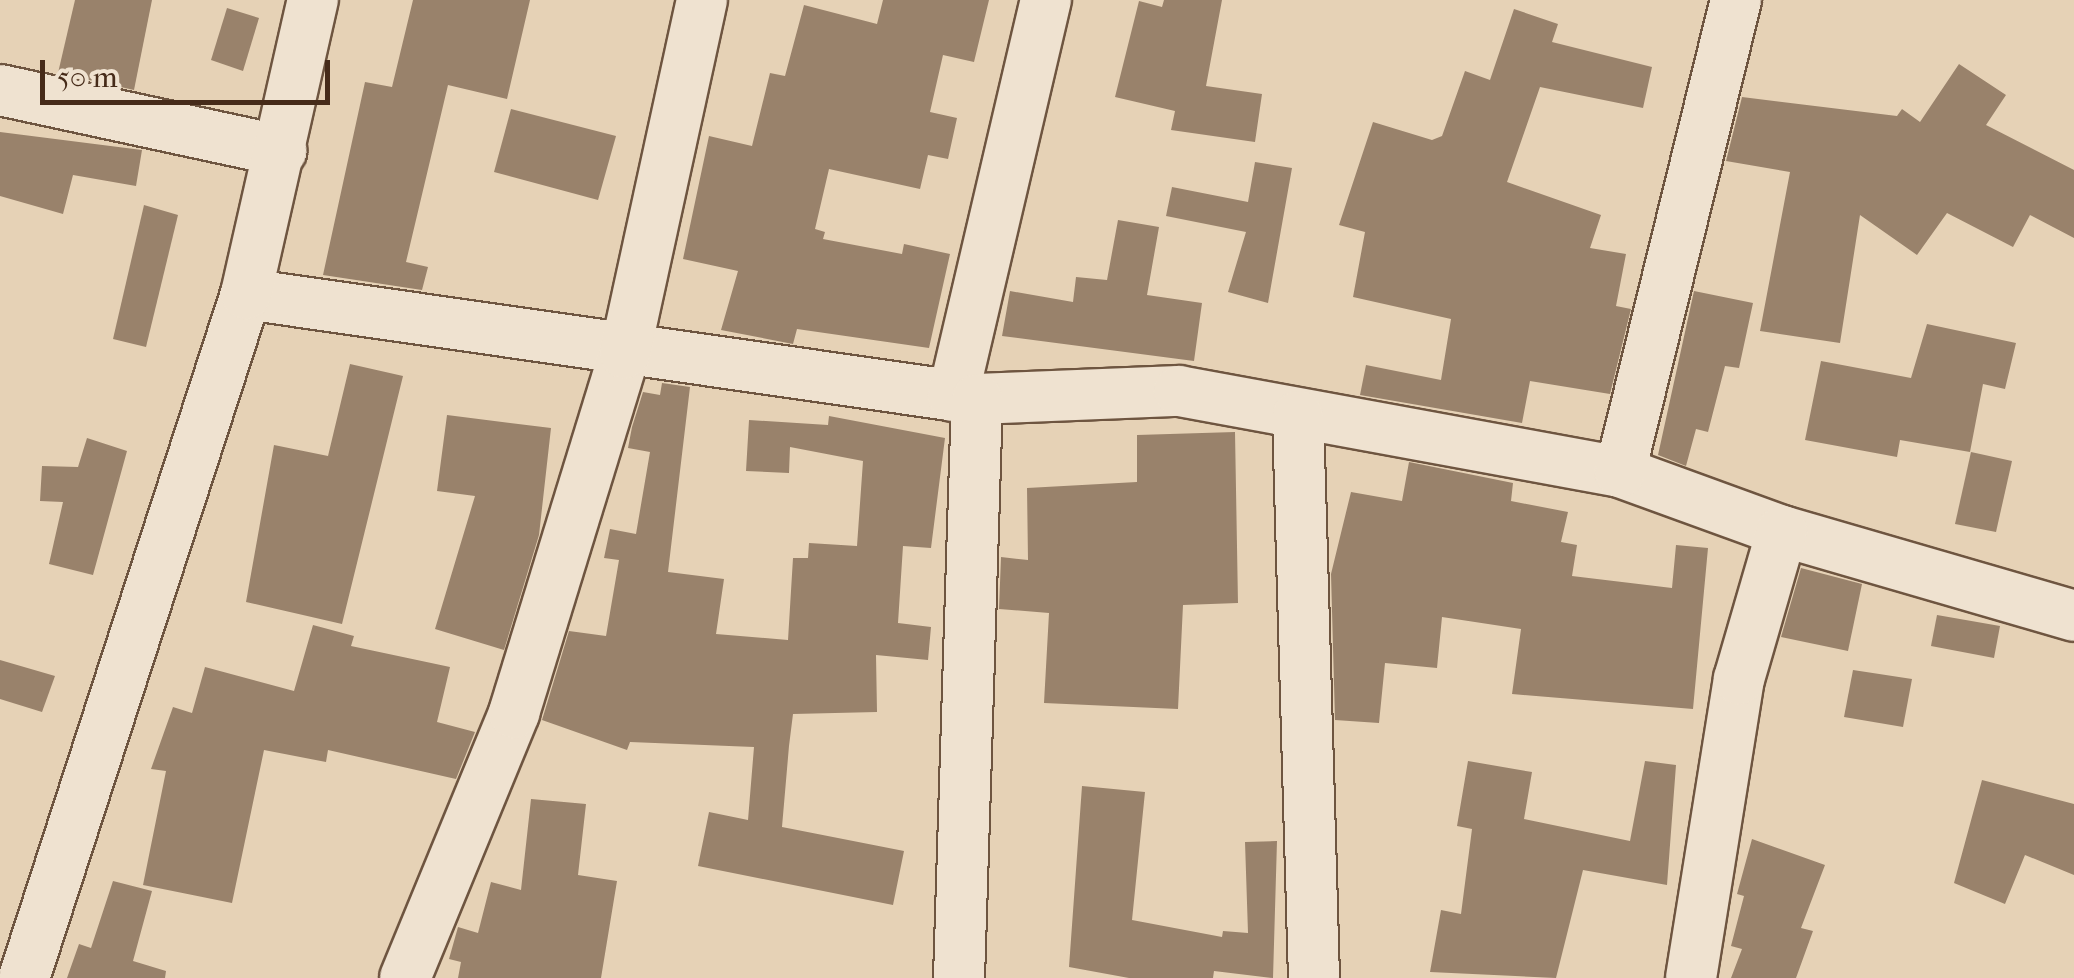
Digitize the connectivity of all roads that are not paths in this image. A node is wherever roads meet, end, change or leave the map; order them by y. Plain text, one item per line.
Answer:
1 (313, 0) edge
2 (702, 0) edge
3 (1046, 0) edge
4 (1736, 0) edge
5 (0, 90) edge
6 (281, 151) junction
7 (246, 294) junction
8 (625, 353) junction
9 (965, 398) junction
10 (1298, 416) junction
11 (1620, 472) junction
12 (1782, 531) junction
13 (2074, 616) edge
14 (24, 978) edge
15 (405, 978) edge
16 (959, 978) edge
17 (1314, 978) edge
18 (1691, 978) edge

1 - 6 street
2 - 8 street
3 - 9 street
4 - 11 street
5 - 6 street
6 - 7 street
7 - 8 street
7 - 14 street
8 - 9 street
8 - 15 street
9 - 10 street
9 - 16 street
10 - 11 street
10 - 17 street
11 - 12 street
12 - 13 street
12 - 18 street

